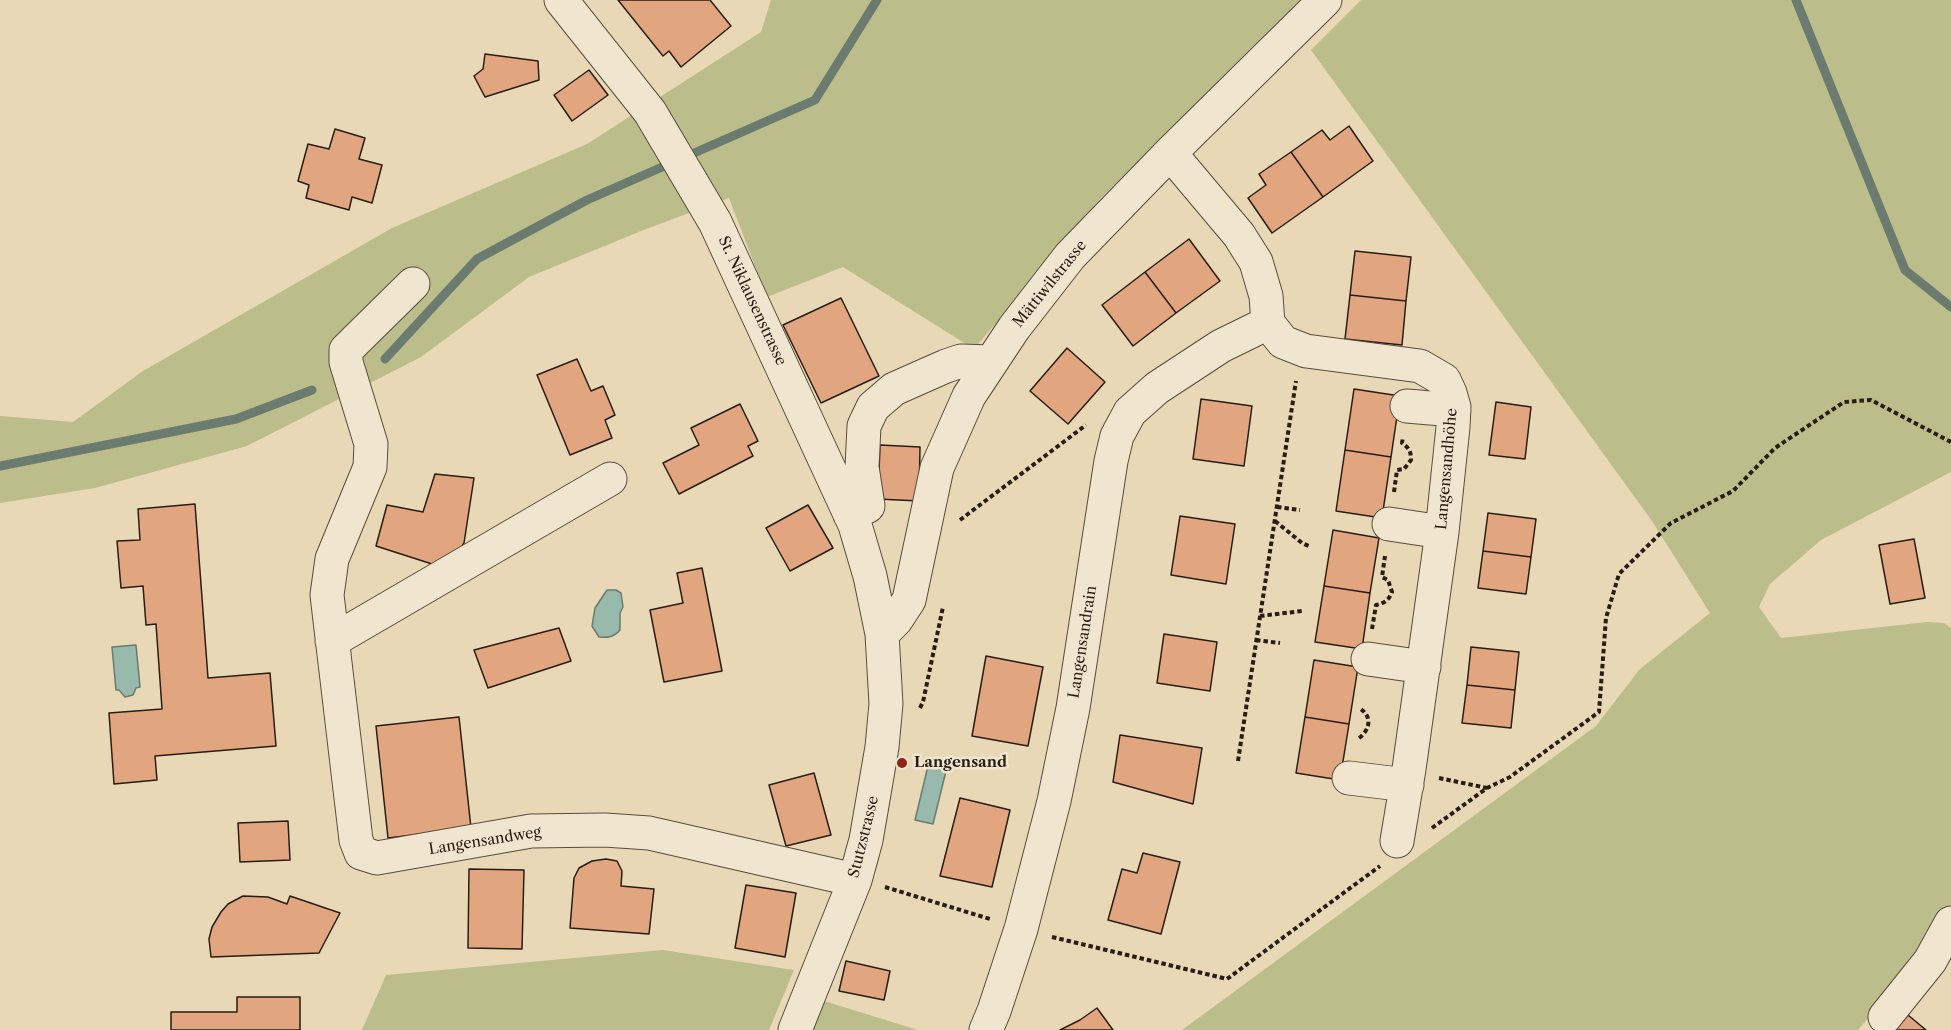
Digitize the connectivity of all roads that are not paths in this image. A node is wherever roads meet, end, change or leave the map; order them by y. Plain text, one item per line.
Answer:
1 (561, 0) edge
2 (1325, 0) edge
3 (1170, 153) junction
4 (413, 284) dead end
5 (1268, 323) junction
6 (990, 362) junction
7 (1407, 406) dead end
8 (1454, 410) junction
9 (610, 479) dead end
10 (850, 514) junction
11 (1389, 524) dead end
12 (1442, 532) junction
13 (882, 634) junction
14 (332, 641) junction
15 (1368, 659) dead end
16 (1424, 667) junction
17 (1408, 777) junction
18 (1349, 778) dead end
19 (1389, 854) road end
20 (855, 880) junction
21 (1951, 923) edge
22 (1885, 1017) dead end
23 (795, 1030) edge
24 (986, 1030) edge

1 - 10 street, St. Niklausenstrasse
2 - 3 street, Mättiwilstrasse
3 - 5 street
3 - 6 street, Mättiwilstrasse
4 - 14 street
5 - 8 street, Langensandhöhe
5 - 24 street, Langensandrain
6 - 10 street
6 - 13 street, Mättiwilstrasse
7 - 8 street
8 - 12 street, Langensandhöhe
9 - 14 street
10 - 13 street, St. Niklausenstrasse
11 - 12 street
12 - 16 street, Langensandhöhe
13 - 20 street, Stutzstrasse
14 - 20 street, Langensandweg
15 - 16 street
16 - 17 street, Langensandhöhe
17 - 18 street
17 - 19 street, Langensandhöhe
20 - 23 street, Stutzstrasse
21 - 22 street

